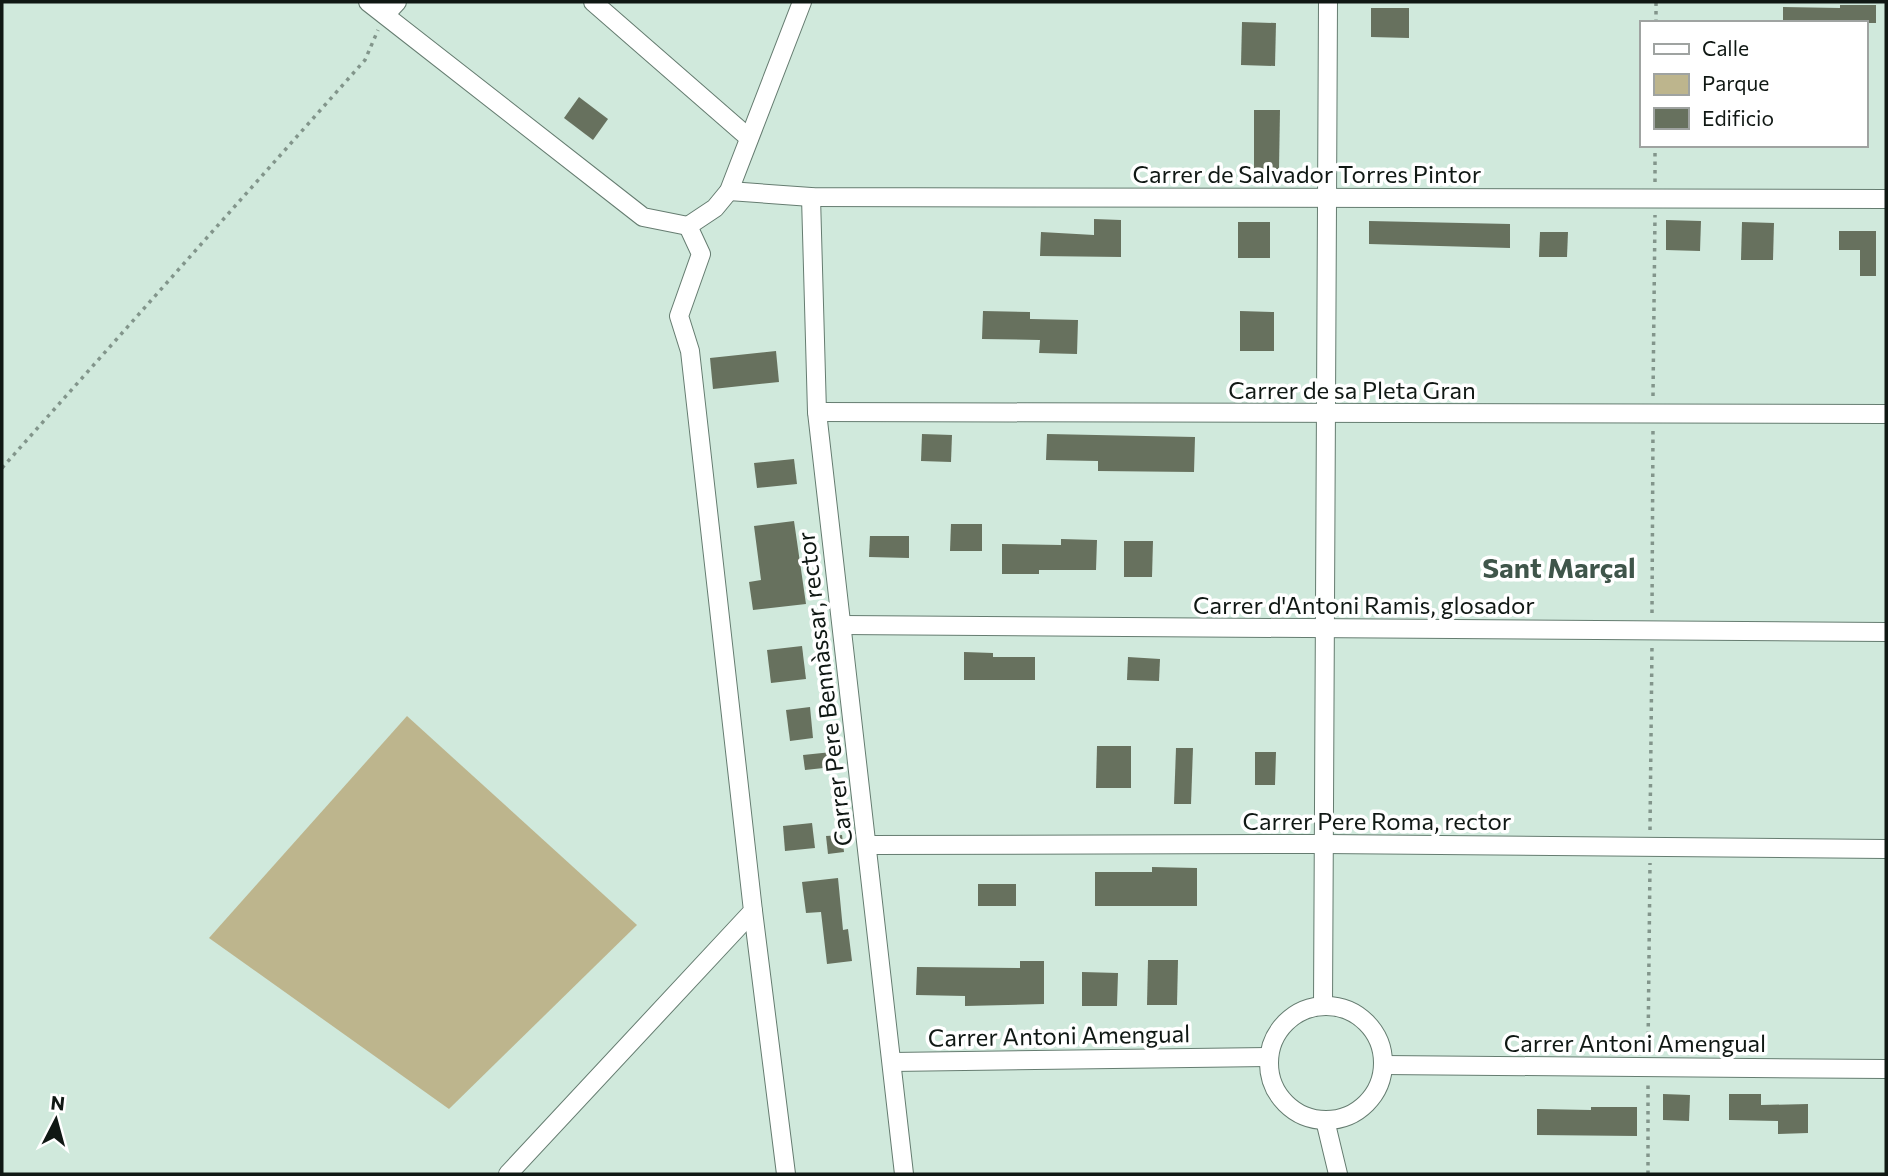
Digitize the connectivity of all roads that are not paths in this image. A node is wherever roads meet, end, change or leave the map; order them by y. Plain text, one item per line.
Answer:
1 (368, 2) edge
2 (593, 2) edge
3 (802, 2) edge
4 (1328, 2) edge
5 (391, 8) edge
6 (749, 138) junction
7 (729, 191) junction
8 (811, 197) junction
9 (1327, 198) junction
10 (1886, 199) edge
11 (688, 226) junction
12 (817, 412) junction
13 (1326, 414) junction
14 (1886, 414) edge
15 (842, 625) junction
16 (1325, 629) junction
17 (1886, 632) edge
18 (1324, 844) junction
19 (867, 845) junction
20 (1886, 849) edge
21 (753, 911) junction
22 (1324, 1006) junction
23 (1268, 1057) junction
24 (892, 1062) junction
25 (1383, 1065) junction
26 (1886, 1069) edge
27 (1325, 1120) junction
28 (508, 1174) edge
29 (786, 1174) edge
30 (904, 1174) edge
31 (1338, 1174) edge

1 - 5 street
2 - 6 street
3 - 6 street
4 - 9 street
5 - 11 street
6 - 7 street
7 - 8 street, Carrer de Salvador Torres Pintor
7 - 11 street
8 - 9 street, Carrer de Salvador Torres Pintor
8 - 12 street, Carrer Pere Bennàssar, rector
9 - 10 street, Carrer de Salvador Torres Pintor
9 - 13 street
11 - 21 street
12 - 13 street, Carrer de sa Pleta Gran
12 - 15 street, Carrer Pere Bennàssar, rector
13 - 14 street, Carrer de sa Pleta Gran
13 - 16 street
15 - 16 street, Carrer d'Antoni Ramis, glosador
15 - 19 street, Carrer Pere Bennàssar, rector
16 - 17 street, Carrer d'Antoni Ramis, glosador
16 - 18 street
18 - 19 street, Carrer Pere Roma, rector
18 - 20 street, Carrer Pere Roma, rector
18 - 22 street
19 - 24 street, Carrer Pere Bennàssar, rector
21 - 28 street
21 - 29 street
22 - 23 street
22 - 25 street
23 - 24 street, Carrer Antoni Amengual
23 - 27 street
24 - 30 street, Carrer Pere Bennàssar, rector
25 - 26 street, Carrer Antoni Amengual
25 - 27 street
27 - 31 street

